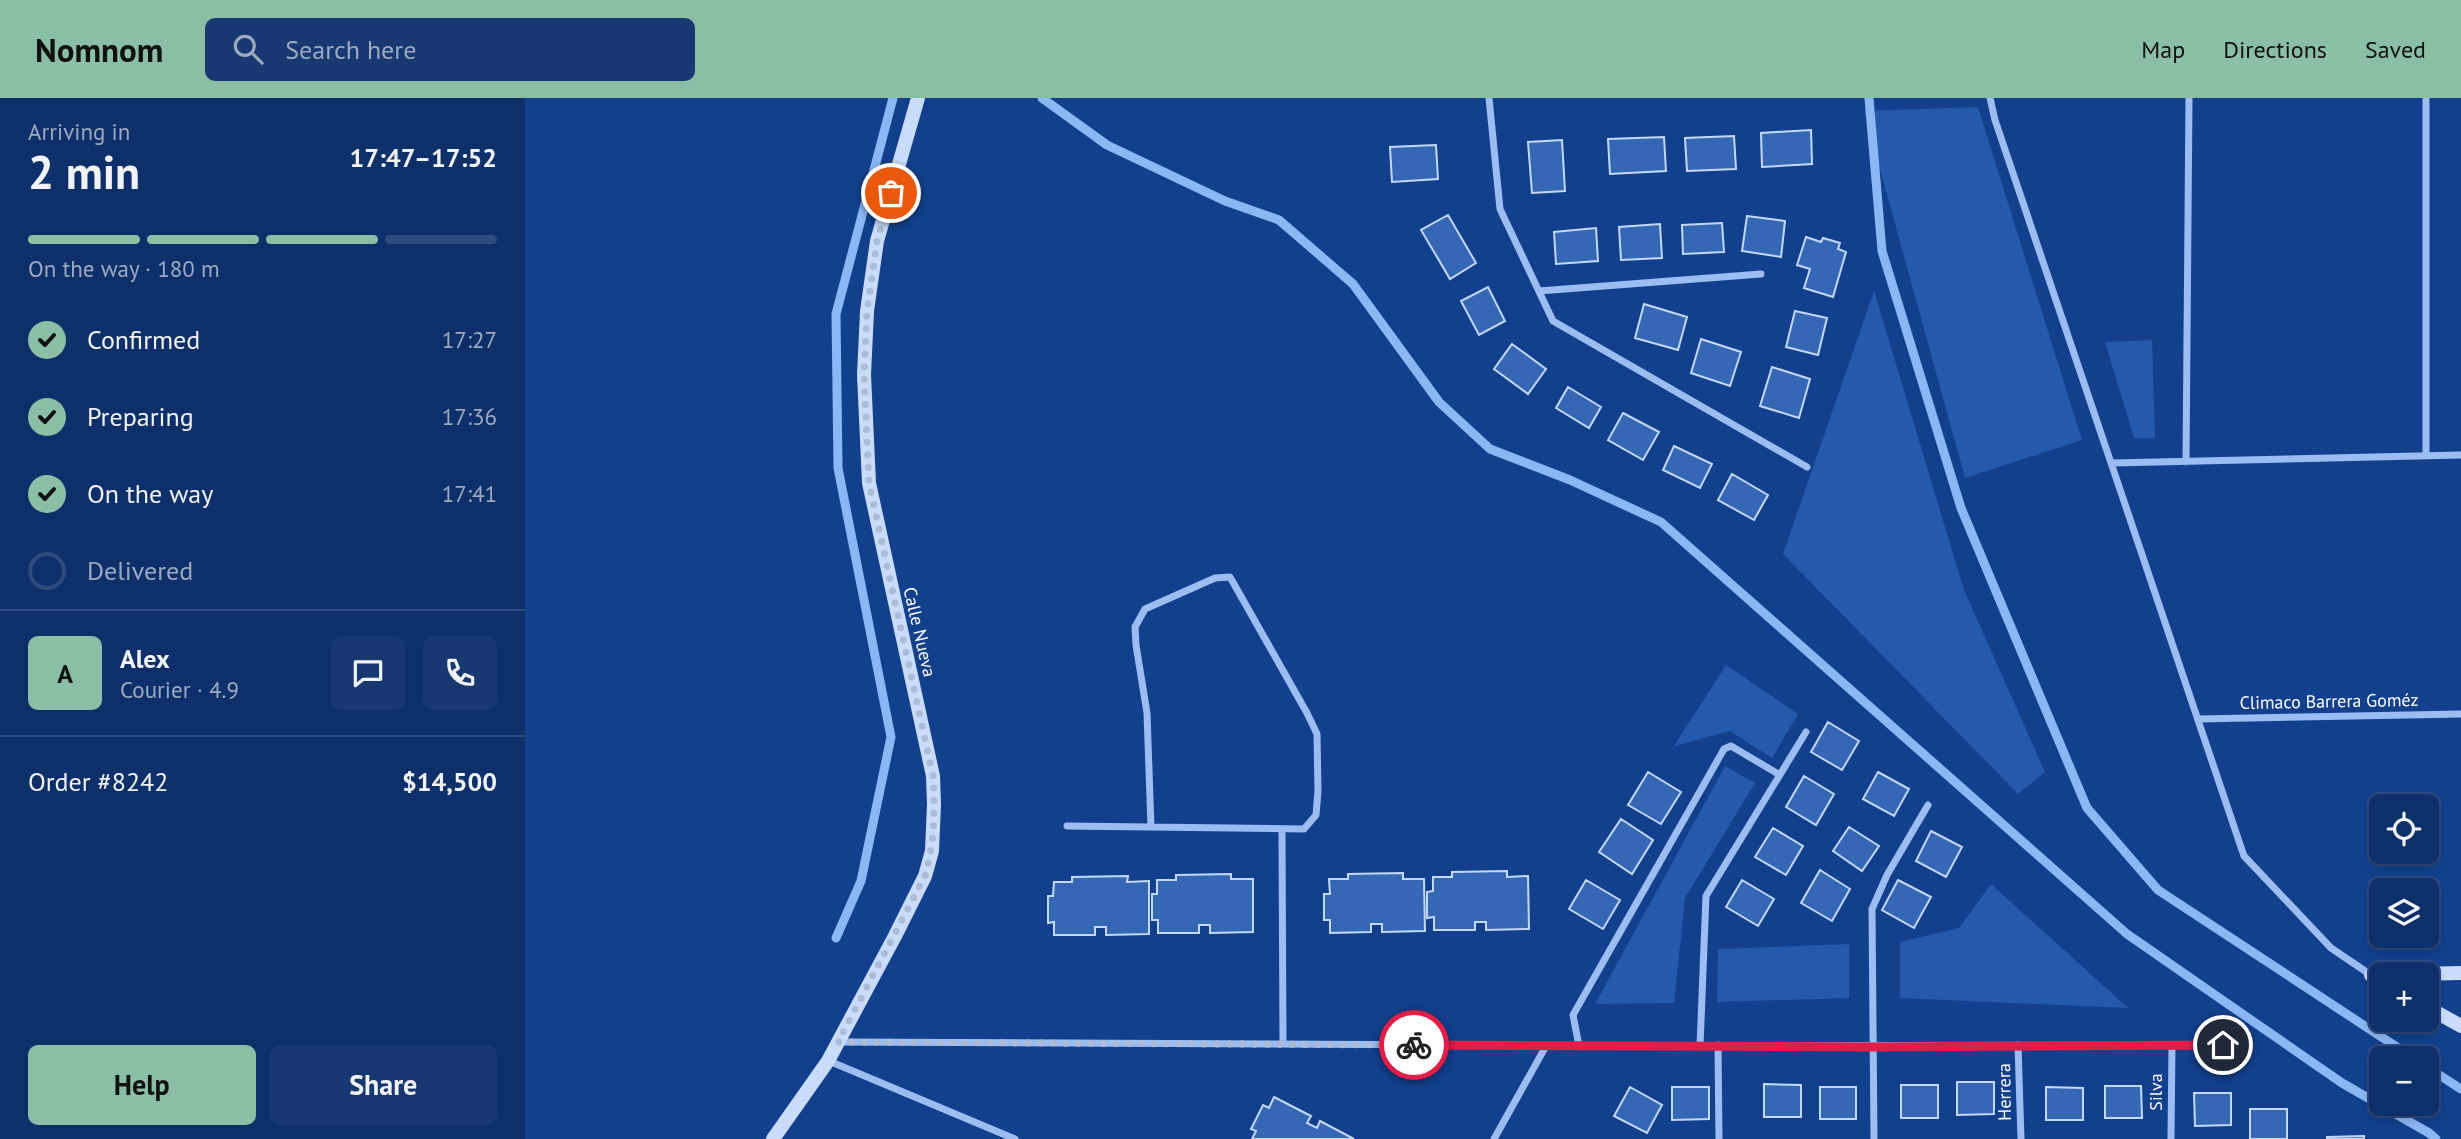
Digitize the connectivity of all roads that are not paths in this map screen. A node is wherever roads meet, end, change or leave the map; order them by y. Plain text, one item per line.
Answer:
1 (918, 98) edge
2 (1489, 98) edge
3 (1990, 98) edge
4 (2189, 98) edge
5 (2426, 98) edge
6 (1761, 274) dead end
7 (1539, 291) junction
8 (2461, 455) edge
9 (2425, 456) junction
10 (2186, 462) junction
11 (2112, 463) junction
12 (1807, 467) dead end
13 (2461, 713) edge
14 (2198, 719) junction
15 (1806, 732) dead end
16 (1780, 775) junction
17 (1928, 805) dead end
18 (1067, 826) dead end
19 (1151, 827) junction
20 (1282, 829) junction
21 (2369, 973) edge
22 (2461, 973) edge
23 (2439, 974) edge
24 (2439, 1014) edge
25 (2461, 1026) edge
26 (838, 1042) junction
27 (1283, 1044) junction
28 (1718, 1045) junction
29 (2018, 1045) junction
30 (2172, 1045) junction
31 (2223, 1045) dead end
32 (1546, 1046) junction
33 (1579, 1046) junction
34 (1700, 1046) junction
35 (1874, 1047) junction
36 (828, 1061) junction
37 (773, 1139) edge
38 (1015, 1139) edge
39 (1494, 1139) edge
40 (1719, 1139) edge
41 (1874, 1139) edge
42 (2021, 1139) edge
43 (2171, 1139) edge

1 - 26 street, Calle Nueva
2 - 7 street
3 - 11 street
4 - 10 street
5 - 9 street
6 - 7 street
7 - 12 street
8 - 9 street
9 - 10 street
10 - 11 street
11 - 14 street
13 - 14 street, Climaco Barrera Goméz
14 - 21 street
15 - 16 street
16 - 33 street
16 - 34 street
17 - 35 street
18 - 19 street
19 - 20 street
19 - 20 street
20 - 27 street
22 - 23 street
24 - 25 street
26 - 27 street
26 - 36 street, Calle Nueva
27 - 32 street
28 - 34 street
28 - 35 street
28 - 40 street
29 - 30 street
29 - 35 street
29 - 42 street, Herrera
30 - 31 street
30 - 43 street, Silva
32 - 33 street
32 - 39 street
33 - 34 street
35 - 41 street
36 - 37 street, Calle Nueva
36 - 38 street

